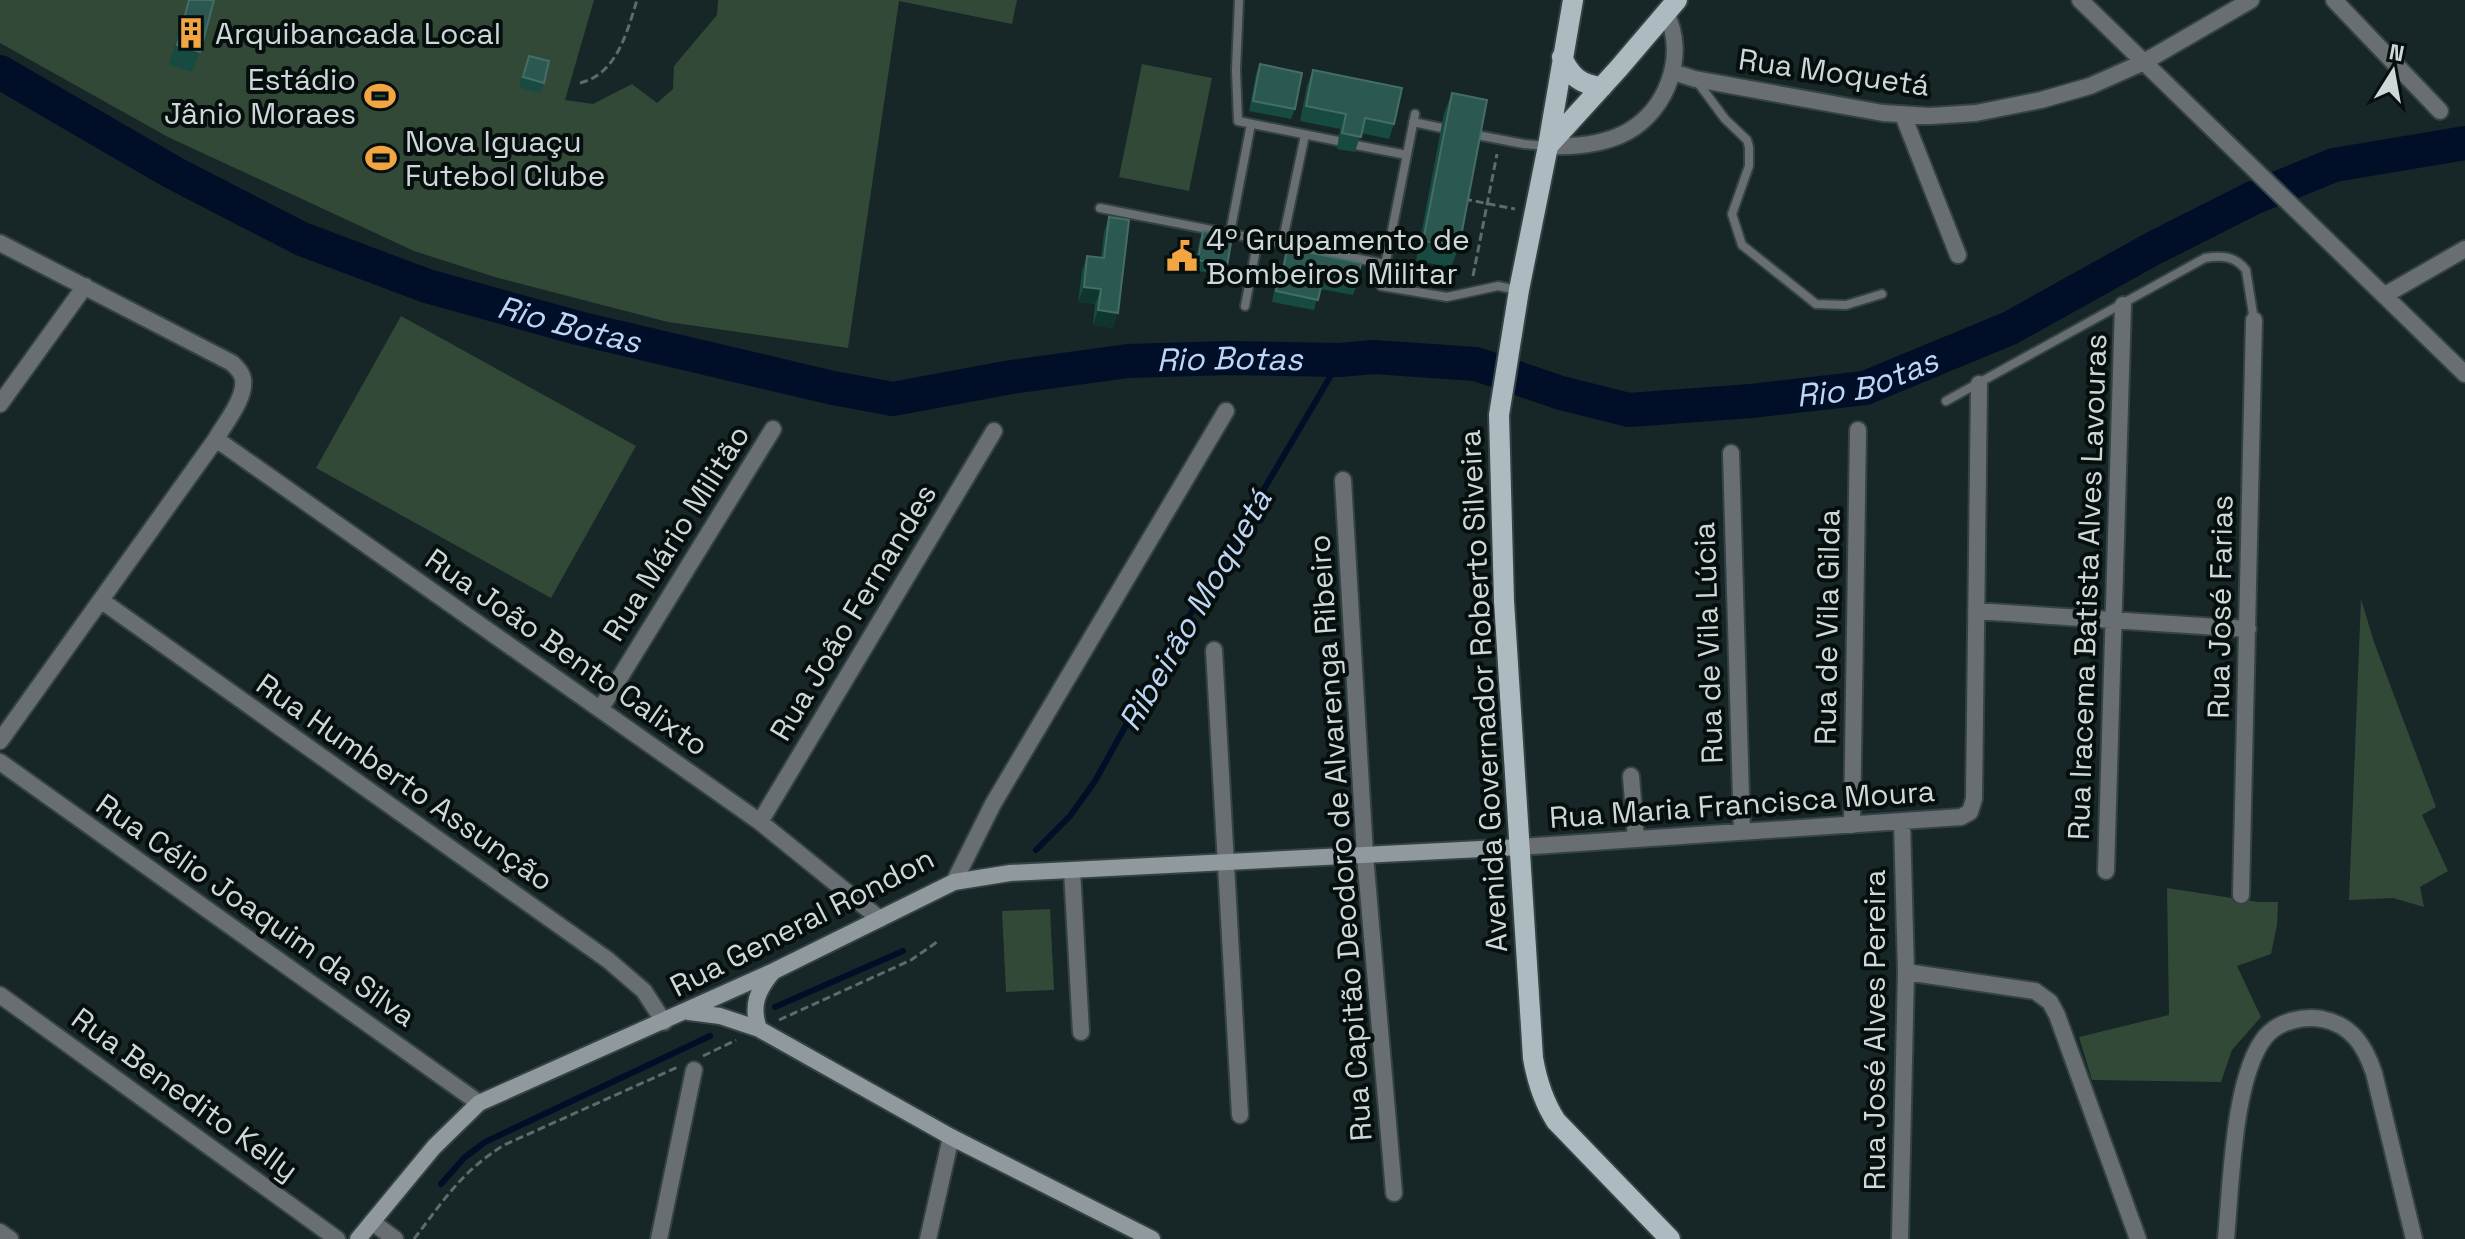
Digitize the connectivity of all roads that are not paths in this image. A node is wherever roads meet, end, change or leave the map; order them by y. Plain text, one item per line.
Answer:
1 (1239, 0) edge
2 (1573, 0) edge
3 (2080, 0) edge
4 (2251, 0) edge
5 (2334, 0) edge
6 (1671, 6) edge
7 (1562, 57) junction
8 (2144, 62) junction
9 (1673, 72) junction
10 (1695, 79) junction
11 (1602, 87) junction
12 (2440, 111) dead end
13 (1903, 115) junction
14 (1251, 124) junction
15 (1442, 128) edge
16 (1305, 135) junction
17 (1477, 135) edge
18 (1338, 141) dead end
19 (1356, 145) edge
20 (1548, 146) junction
21 (1407, 155) junction
22 (1100, 208) dead end
23 (1230, 233) junction
24 (1258, 239) junction
25 (0, 243) edge
26 (1282, 244) junction
27 (2465, 249) edge
28 (1958, 255) dead end
29 (1385, 264) junction
30 (85, 286) junction
31 (1519, 290) junction
32 (1882, 294) dead end
33 (2385, 295) junction
34 (2123, 305) junction
35 (1245, 306) dead end
36 (2254, 320) joint
37 (2465, 374) edge
38 (1979, 384) junction
39 (1946, 401) dead end
40 (0, 404) edge
41 (1226, 411) dead end
42 (773, 429) dead end
43 (1858, 430) dead end
44 (994, 431) dead end
45 (216, 439) junction
46 (1731, 453) dead end
47 (1343, 480) dead end
48 (102, 601) junction
49 (1976, 611) junction
50 (2113, 620) junction
51 (2248, 629) junction
52 (1214, 650) dead end
53 (601, 708) junction
54 (0, 741) edge
55 (0, 762) edge
56 (1631, 776) dead end
57 (760, 822) junction
58 (1902, 822) junction
59 (1852, 825) junction
60 (1742, 832) junction
61 (1636, 839) junction
62 (1520, 847) junction
63 (1365, 855) junction
64 (1224, 862) junction
65 (1072, 870) junction
66 (2106, 871) dead end
67 (954, 882) junction
68 (2241, 895) dead end
69 (880, 919) junction
70 (774, 971) junction
71 (1906, 972) junction
72 (0, 995) edge
73 (684, 1013) junction
74 (664, 1022) junction
75 (759, 1029) junction
76 (1081, 1032) dead end
77 (691, 1065) road end
78 (479, 1103) junction
79 (1240, 1115) dead end
80 (951, 1137) junction
81 (1394, 1193) dead end
82 (372, 1222) junction
83 (0, 1232) edge
84 (10, 1239) edge
85 (337, 1239) edge
86 (358, 1239) edge
87 (395, 1239) edge
88 (659, 1239) edge
89 (928, 1239) edge
90 (1152, 1239) edge
91 (1670, 1239) edge
92 (1900, 1239) edge
93 (2138, 1239) edge
94 (2226, 1239) edge
95 (2414, 1239) edge

1 - 14 lane
2 - 7 main road, Avenida Governador Roberto Silveira
3 - 8 street
4 - 8 street, Rua Moquetá
5 - 12 street
6 - 9 street
6 - 11 main road
7 - 11 main road
7 - 20 main road, Avenida Governador Roberto Silveira
8 - 13 street, Rua Moquetá
8 - 33 street
9 - 10 street, Rua Moquetá
9 - 20 street
10 - 13 street, Rua Moquetá
10 - 32 lane
11 - 20 main road
13 - 28 street
14 - 16 lane
14 - 23 lane
15 - 21 lane
16 - 18 lane
16 - 26 lane
17 - 20 lane
19 - 21 lane
20 - 31 main road, Avenida Governador Roberto Silveira
21 - 29 lane
22 - 23 lane
23 - 24 lane
24 - 26 lane
24 - 35 lane
25 - 30 street
26 - 29 lane
27 - 33 street
29 - 31 lane
30 - 40 street
30 - 45 street
31 - 62 main road, Avenida Governador Roberto Silveira
33 - 37 street
34 - 36 lane
34 - 38 lane
34 - 50 street, Rua Iracema Batista Alves Lavouras
36 - 51 street, Rua José Farias
38 - 39 lane
38 - 49 street, Rua Maria Francisca Moura
41 - 67 street, Rua General Rondon
42 - 53 street, Rua Mário Militão
43 - 59 street, Rua de Vila Gilda
44 - 57 street, Rua João Fernandes
45 - 48 street
45 - 53 street, Rua João Bento Calixto
46 - 60 street, Rua de Vila Lúcia
47 - 63 street, Rua Capitão Deodoro de Alvarenga Ribeiro
48 - 54 street
48 - 74 street, Rua Humberto Assunção
49 - 50 street
49 - 58 street, Rua Maria Francisca Moura
50 - 51 street
50 - 66 street, Rua Iracema Batista Alves Lavouras
51 - 68 street, Rua José Farias
52 - 64 street
53 - 57 street, Rua João Bento Calixto
55 - 78 street, Rua Célio Joaquim da Silva
56 - 61 street
57 - 69 street, Rua João Bento Calixto
58 - 59 street, Rua Maria Francisca Moura
58 - 71 street, Rua José Alves Pereira
59 - 60 street, Rua Maria Francisca Moura
60 - 61 street, Rua Maria Francisca Moura
61 - 62 street, Rua Maria Francisca Moura
62 - 63 street
62 - 91 main road, Avenida Governador Roberto Silveira
63 - 64 street
63 - 81 street, Rua Capitão Deodoro de Alvarenga Ribeiro
64 - 65 street
64 - 79 street
65 - 67 street
65 - 76 street
67 - 69 street, Rua General Rondon
69 - 70 street, Rua General Rondon
70 - 73 street, Rua General Rondon
70 - 75 street
71 - 92 street, Rua José Alves Pereira
71 - 93 street
72 - 85 street, Rua Benedito Kelly
73 - 74 street, Rua General Rondon
73 - 75 street
74 - 78 street, Rua General Rondon
75 - 80 street
77 - 88 street
78 - 82 street, Rua General Rondon
80 - 89 street
80 - 90 street
82 - 86 street, Rua General Rondon
82 - 87 street
83 - 84 street
94 - 95 street

